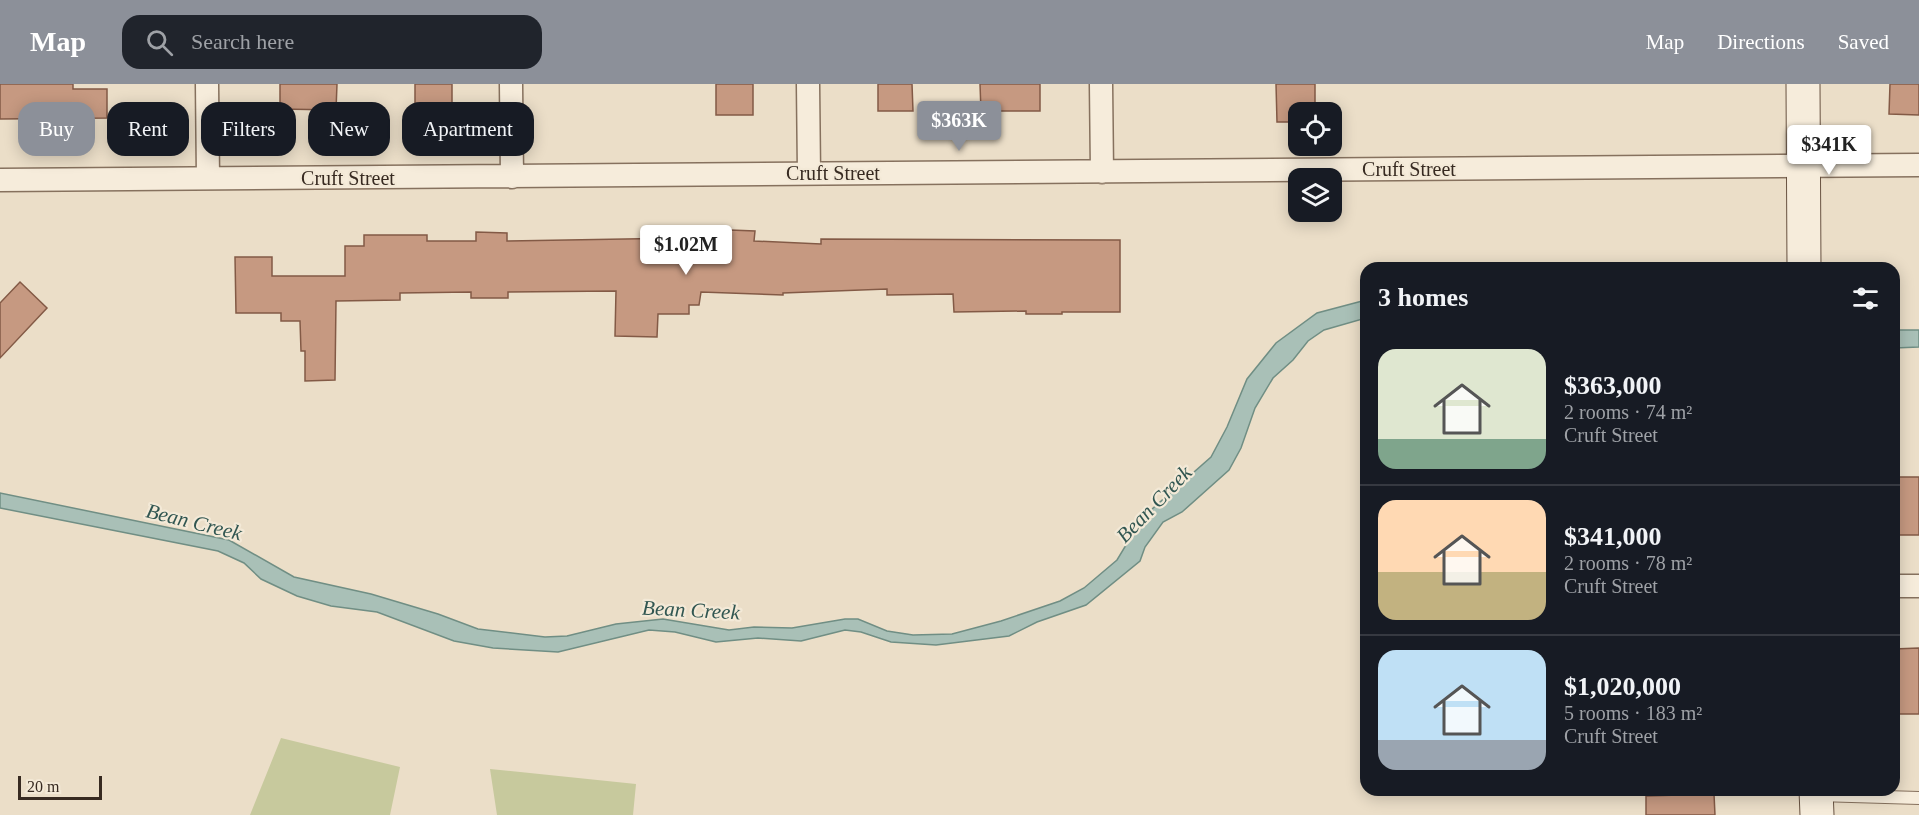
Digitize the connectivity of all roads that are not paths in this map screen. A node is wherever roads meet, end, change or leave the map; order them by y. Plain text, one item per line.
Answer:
1 (207, 84) edge
2 (511, 84) edge
3 (808, 84) edge
4 (1101, 84) edge
5 (1803, 84) edge
6 (1919, 165) edge
7 (1803, 166) junction
8 (1102, 172) junction
9 (809, 173) junction
10 (512, 177) junction
11 (208, 178) junction
12 (0, 180) edge
13 (1804, 262) edge
14 (1900, 586) edge
15 (1919, 586) edge
16 (1919, 798) edge
17 (1816, 800) edge

1 - 11 street
2 - 10 street
3 - 9 street
4 - 8 street
5 - 7 street
6 - 7 street, Cruft Street
7 - 8 street, Cruft Street
7 - 13 street
8 - 9 street, Cruft Street
9 - 10 street, Cruft Street
10 - 11 street, Cruft Street
11 - 12 street, Cruft Street
14 - 15 street
16 - 17 lane

